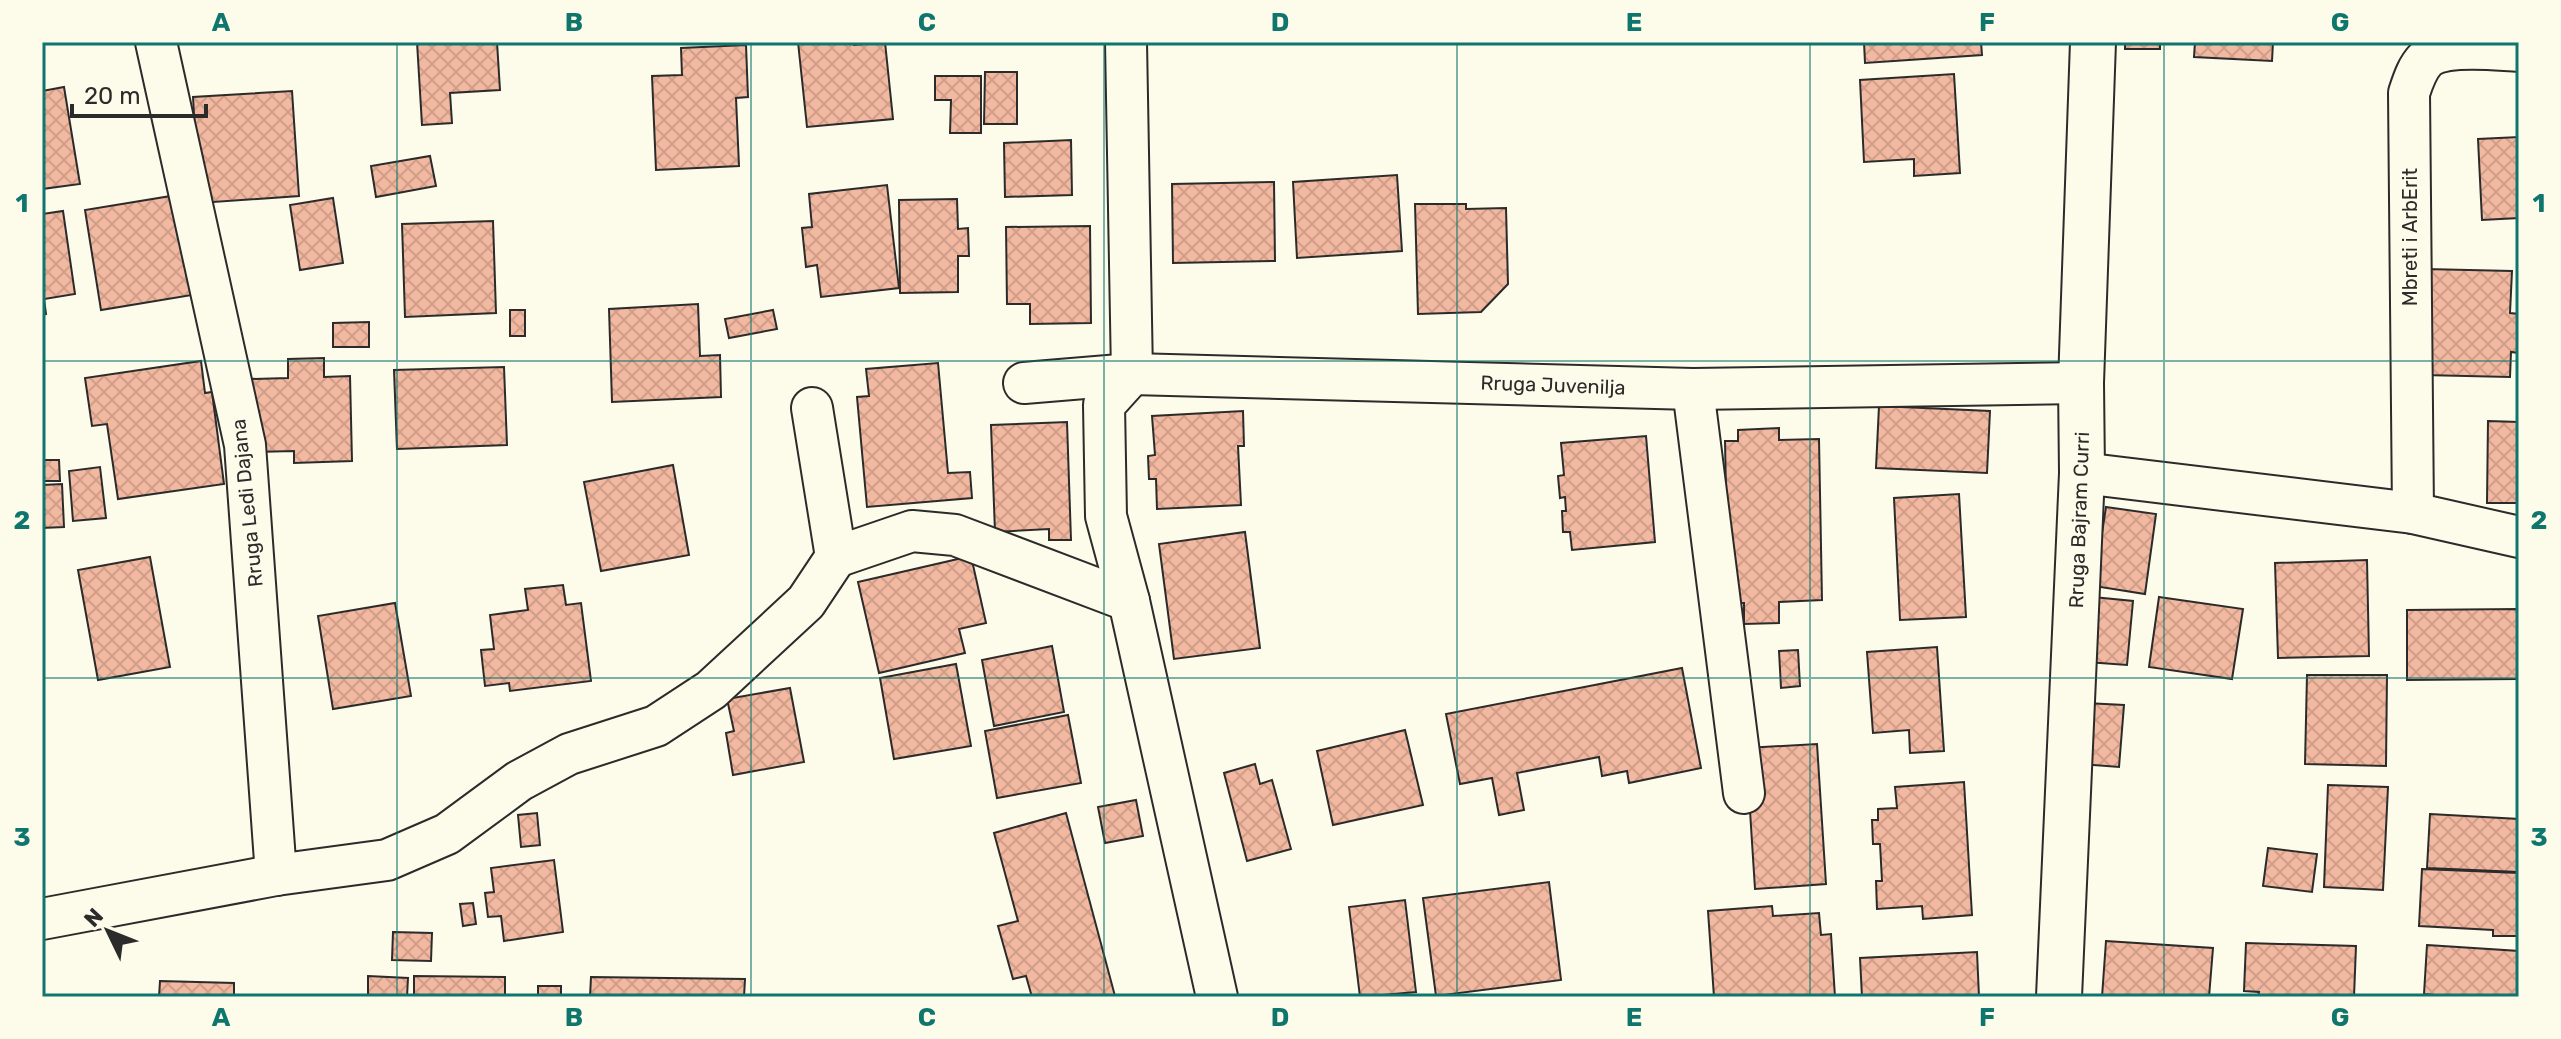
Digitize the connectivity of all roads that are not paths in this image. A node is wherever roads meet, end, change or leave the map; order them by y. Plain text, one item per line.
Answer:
1 (156, 42) edge
2 (1126, 42) edge
3 (2093, 42) edge
4 (2519, 51) edge
5 (1132, 374) junction
6 (1024, 383) dead end
7 (2081, 383) junction
8 (1693, 389) junction
9 (812, 408) dead end
10 (2082, 473) junction
11 (2413, 513) junction
12 (2519, 537) edge
13 (836, 557) junction
14 (1129, 601) junction
15 (1744, 793) dead end
16 (276, 875) junction
17 (42, 919) edge
18 (1217, 997) edge
19 (2059, 997) edge

1 - 16 street, Rruga Ledi Dajana
2 - 5 street
3 - 7 main road, Rruga Bajram Curri
4 - 11 street, Mbreti i ArbErit
5 - 6 street, Rruga Juvenilja
5 - 8 street, Rruga Juvenilja
5 - 14 street
7 - 8 street, Rruga Juvenilja
7 - 10 main road, Rruga Bajram Curri
8 - 15 street
9 - 13 street
10 - 11 street
10 - 19 main road, Rruga Bajram Curri
11 - 12 street
13 - 14 street
13 - 16 street
14 - 18 street
16 - 17 street

